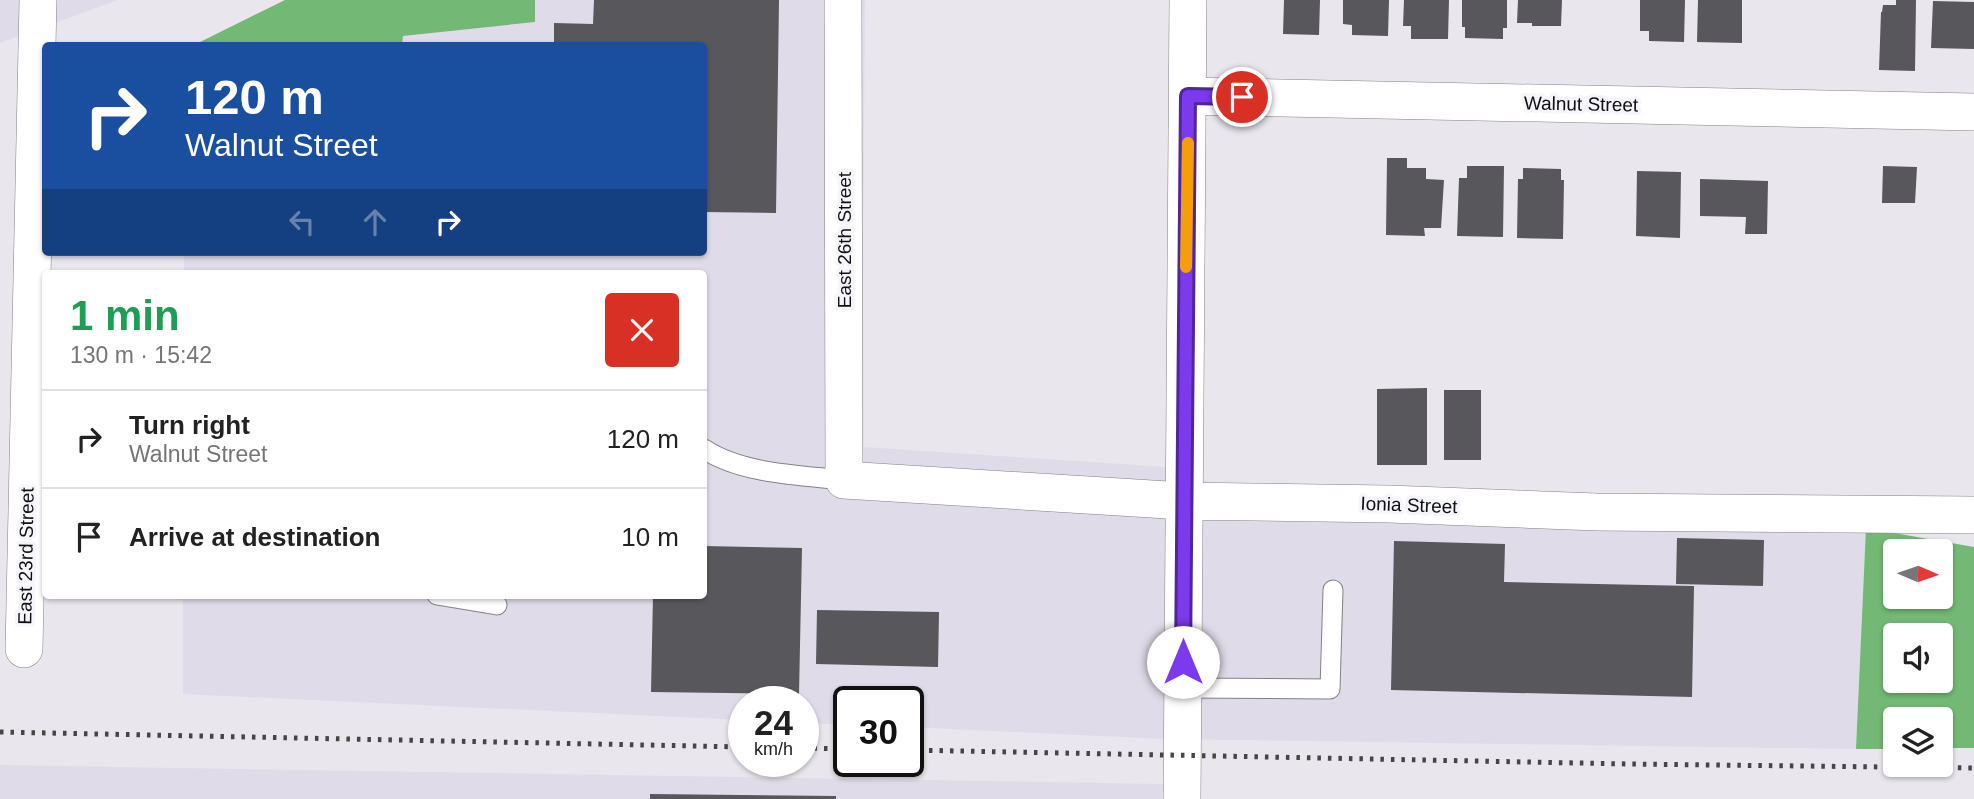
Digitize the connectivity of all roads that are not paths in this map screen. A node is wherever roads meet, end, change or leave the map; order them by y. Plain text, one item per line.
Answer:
1 (38, 0) edge
2 (843, 0) edge
3 (1188, 0) edge
4 (1188, 96) junction
5 (1974, 112) edge
6 (707, 451) edge
7 (844, 480) junction
8 (1184, 501) junction
9 (1974, 515) edge
10 (1333, 590) dead end
11 (461, 599) edge
12 (497, 605) dead end
13 (24, 649) dead end
14 (1183, 688) junction
15 (1182, 799) edge

1 - 13 street, East 23rd Street
2 - 7 street, East 26th Street
3 - 4 street
4 - 5 street, Walnut Street
4 - 8 street
6 - 7 lane
7 - 8 street, Ionia Street
8 - 9 street, Ionia Street
8 - 14 street
10 - 14 lane
11 - 12 lane
14 - 15 street

